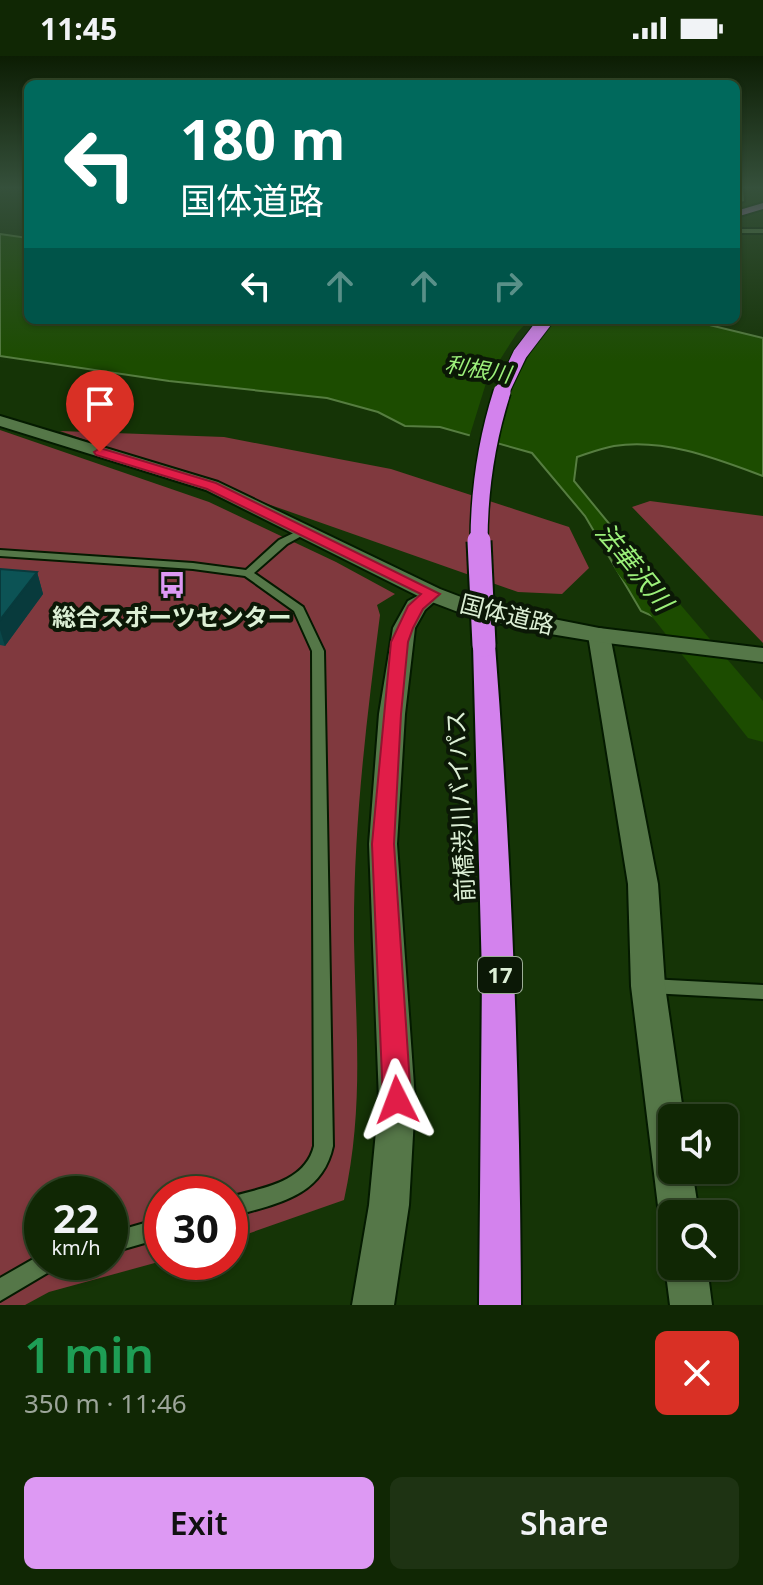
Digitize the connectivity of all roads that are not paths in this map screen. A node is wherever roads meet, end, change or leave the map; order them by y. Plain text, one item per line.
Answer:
1 (543, 324) edge
2 (0, 421) edge
3 (304, 531) junction
4 (0, 553) edge
5 (248, 573) junction
6 (432, 594) junction
7 (599, 635) junction
8 (763, 655) edge
9 (648, 986) junction
10 (763, 992) edge
11 (664, 1104) edge
12 (248, 1201) edge
13 (24, 1276) edge
14 (688, 1280) edge
15 (0, 1290) edge
16 (373, 1305) edge
17 (500, 1305) edge
18 (691, 1305) edge

1 - 17 highway, 前橋渋川バイパス / 17, bridge
2 - 3 street, 国体道路
3 - 5 lane
3 - 6 street, 国体道路
4 - 5 lane
5 - 12 lane
6 - 7 street, 国体道路
6 - 16 street
7 - 8 street, 国体道路
7 - 9 street
9 - 10 lane
9 - 11 street
13 - 15 lane
14 - 18 street

